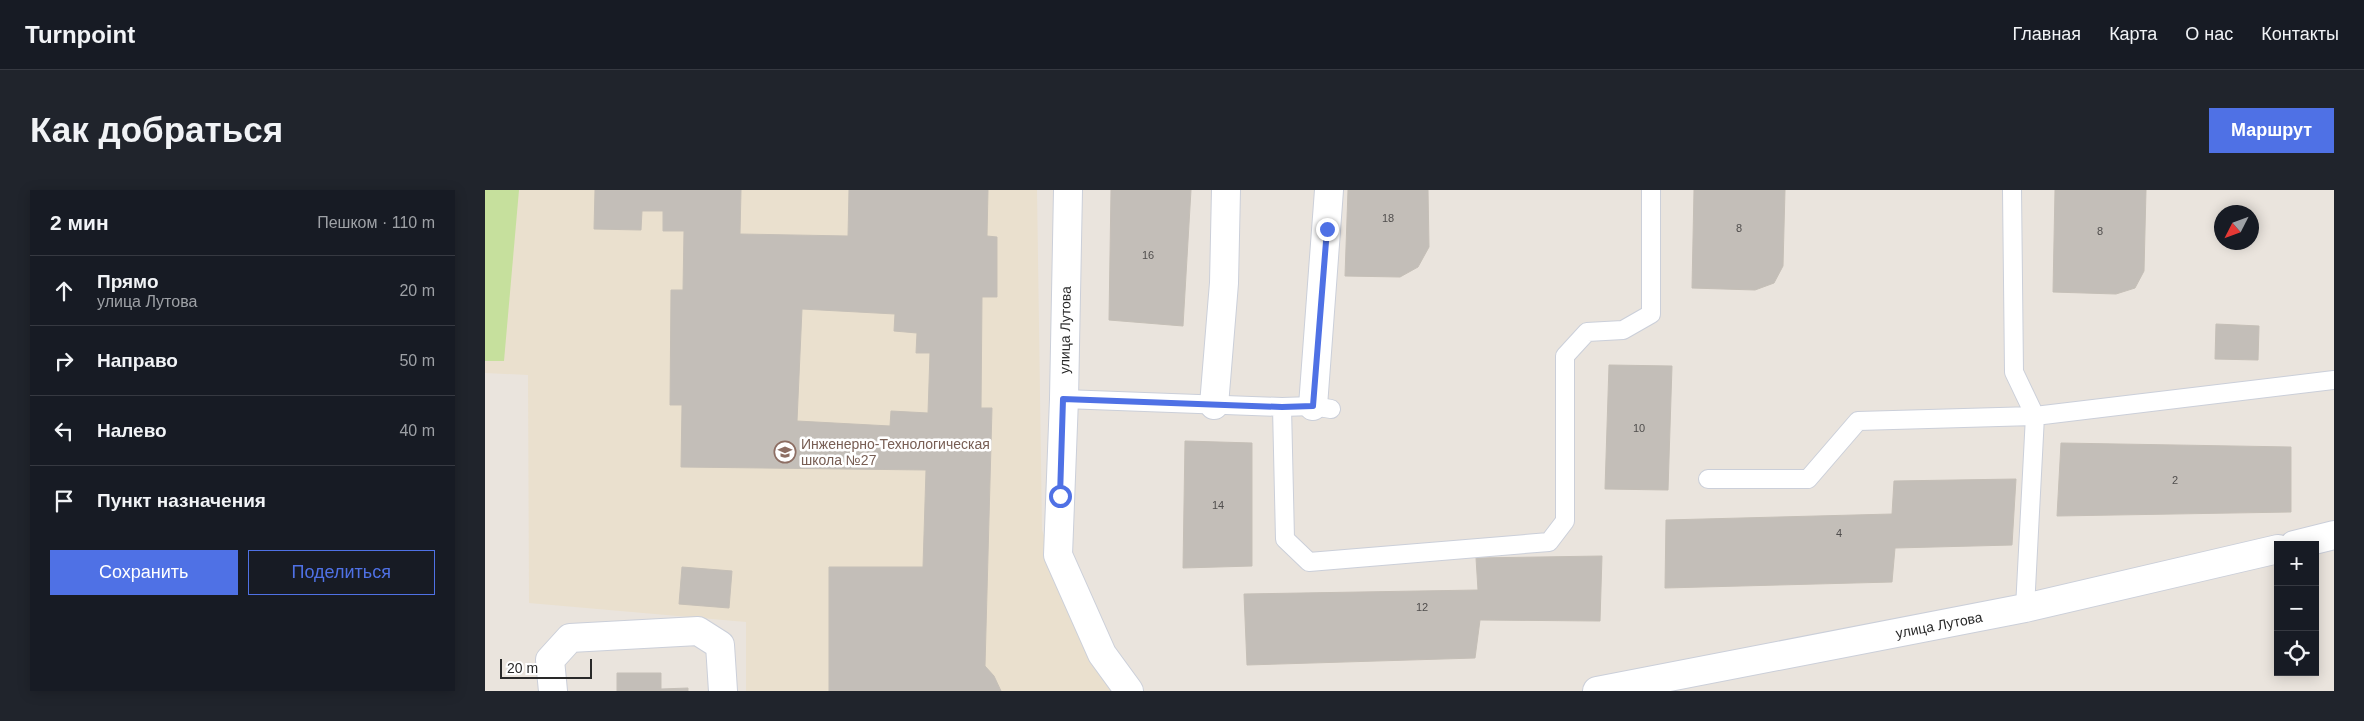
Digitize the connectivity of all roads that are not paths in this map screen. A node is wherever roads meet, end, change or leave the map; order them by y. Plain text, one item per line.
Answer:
1 (1068, 190) edge
2 (1226, 190) edge
3 (1329, 190) edge
4 (1651, 190) edge
5 (2012, 190) edge
6 (2334, 380) edge
7 (1063, 399) junction
8 (1214, 405) junction
9 (1282, 407) junction
10 (1322, 408) joint
11 (2035, 416) junction
12 (1708, 479) dead end
13 (2334, 535) edge
14 (2310, 541) edge
15 (2274, 550) edge
16 (2025, 608) junction
17 (553, 691) edge
18 (723, 691) edge
19 (1129, 691) edge
20 (1597, 691) edge

1 - 7 street, улица Лутова
2 - 8 street
3 - 10 street
4 - 9 lane
5 - 11 lane
6 - 11 lane
7 - 8 lane
7 - 19 street, улица Лутова
8 - 9 lane
9 - 10 lane
11 - 12 lane
11 - 16 lane
13 - 14 street
15 - 16 street, улица Лутова
16 - 20 street, улица Лутова
17 - 18 street

